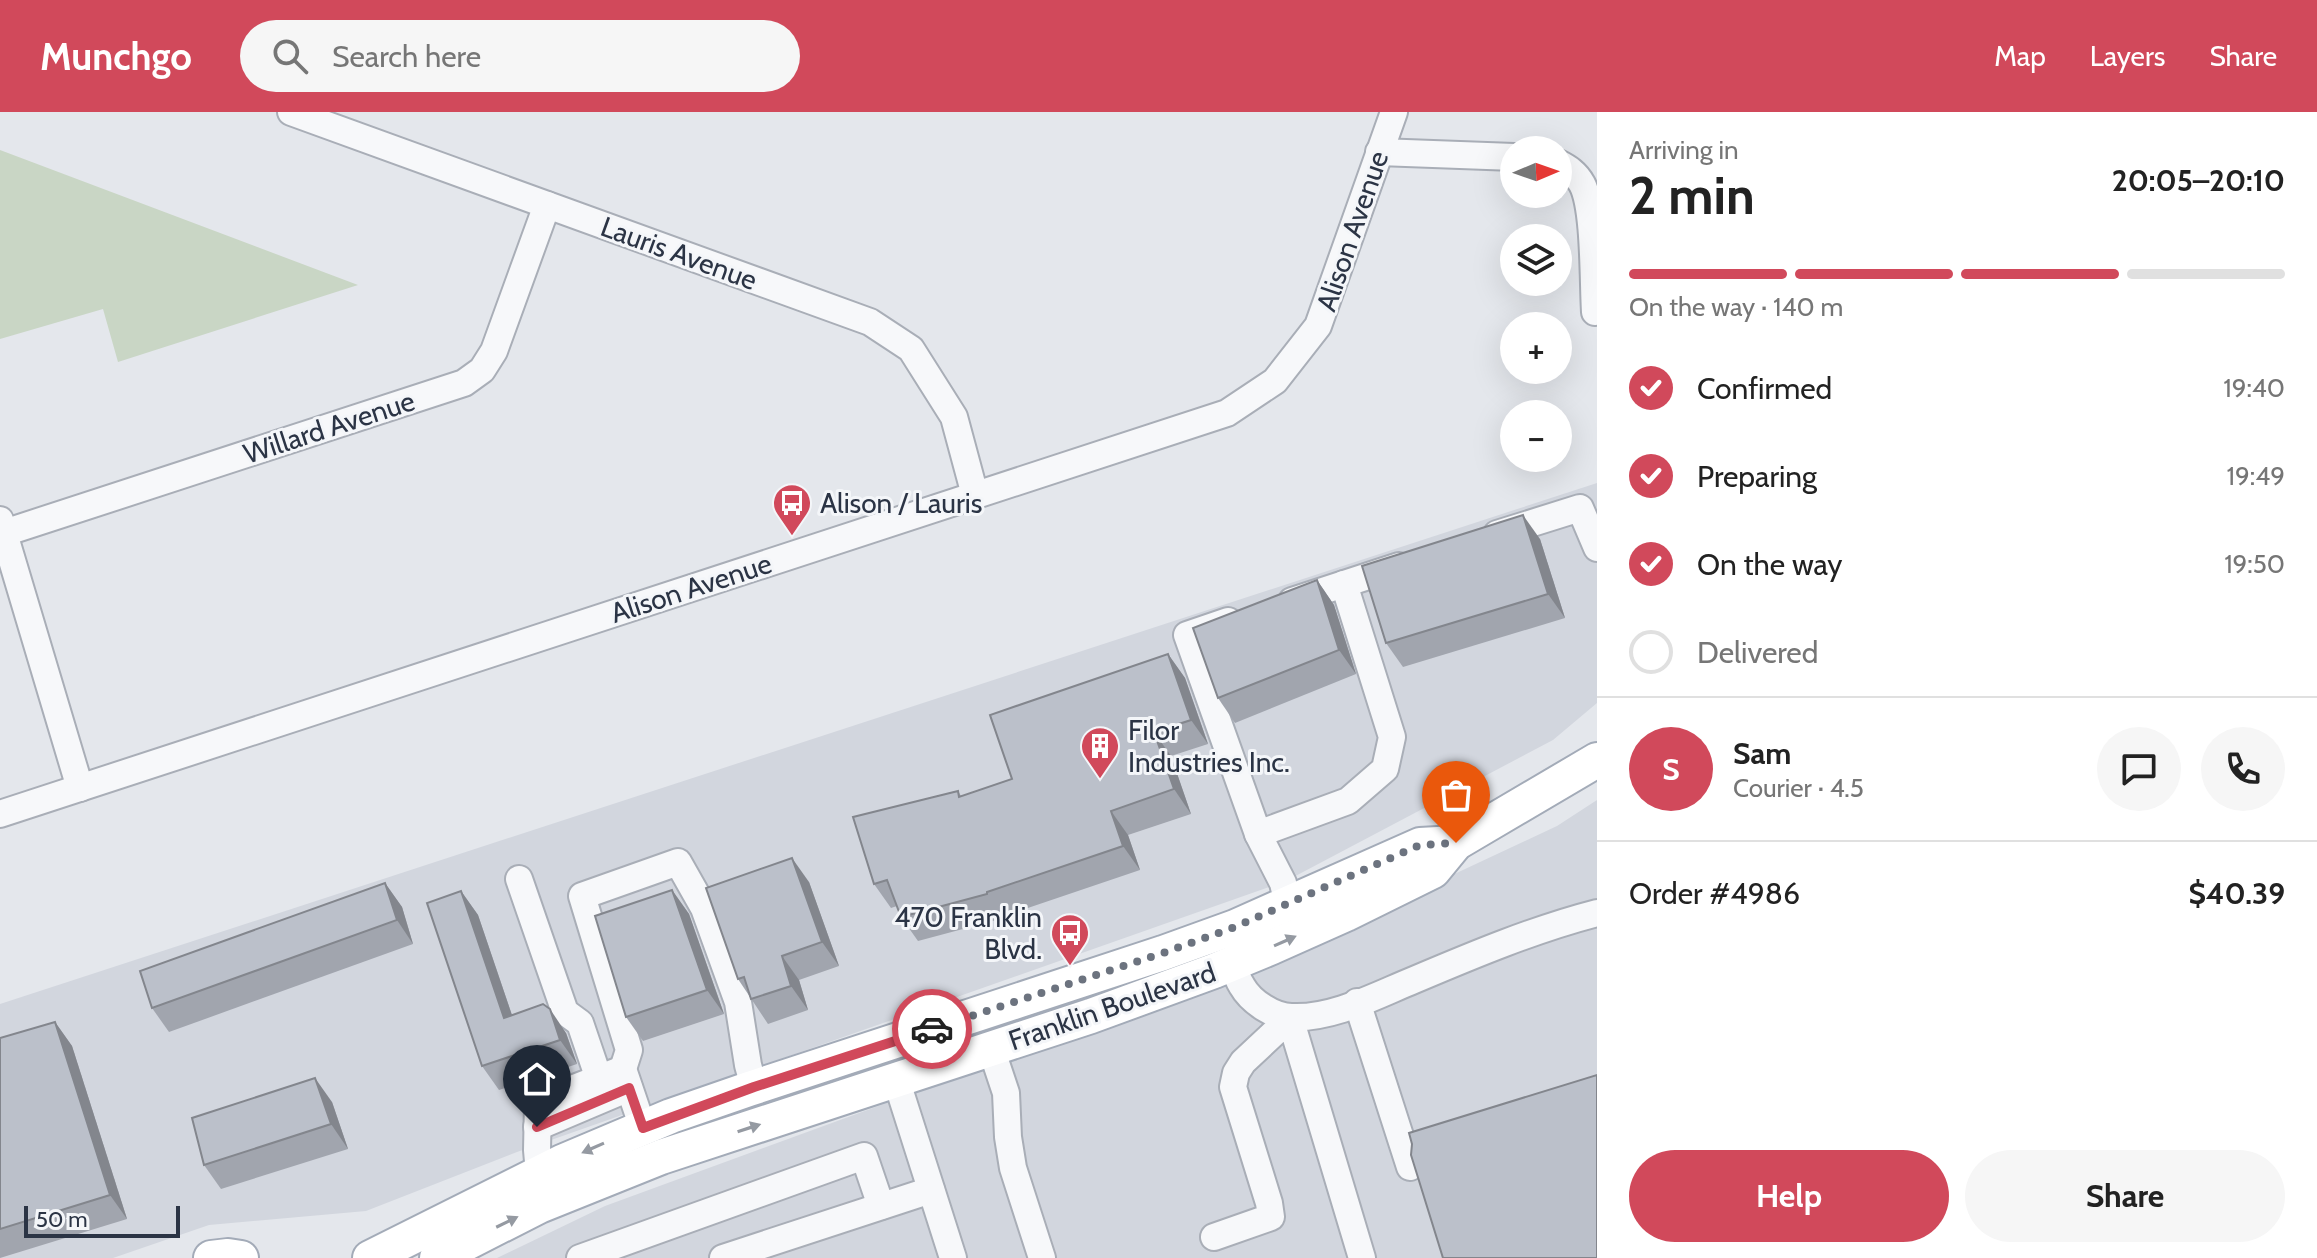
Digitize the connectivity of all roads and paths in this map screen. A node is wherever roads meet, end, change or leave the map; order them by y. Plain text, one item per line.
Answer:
1 (291, 112) edge
2 (1394, 112) edge
3 (1379, 152) junction
4 (1500, 156) edge
5 (1572, 172) edge
6 (547, 205) junction
7 (1595, 312) dead end
8 (975, 495) junction
9 (2, 527) edge
10 (1477, 541) edge
11 (1597, 548) edge
12 (1418, 560) edge
13 (1344, 584) junction
14 (1597, 760) edge
15 (80, 788) junction
16 (0, 814) edge
17 (1258, 834) junction
18 (1456, 843) junction
19 (519, 879) dead end
20 (1288, 905) junction
21 (1597, 913) edge
22 (1233, 964) junction
23 (1357, 1002) junction
24 (1290, 1018) junction
25 (991, 1048) junction
26 (617, 1078) junction
27 (896, 1079) junction
28 (754, 1087) junction
29 (643, 1128) junction
30 (1410, 1167) edge
31 (539, 1173) junction
32 (931, 1190) junction
33 (881, 1206) junction
34 (1214, 1237) dead end
35 (211, 1258) edge
36 (241, 1258) edge
37 (370, 1258) edge
38 (437, 1258) edge
39 (580, 1258) edge
40 (723, 1258) edge
41 (953, 1258) edge
42 (1042, 1258) edge
43 (1362, 1258) edge

1 - 6 street, Lauris Avenue
2 - 3 street, Alison Avenue
3 - 4 street
3 - 8 street, Alison Avenue
5 - 7 street
6 - 8 street, Lauris Avenue
6 - 9 street, Willard Avenue
8 - 15 street, Alison Avenue
9 - 15 street
10 - 11 street
12 - 13 street
13 - 17 street
13 - 17 street
14 - 18 main road, Franklin Boulevard
15 - 16 street, Alison Avenue
17 - 20 street
18 - 20 main road, Franklin Boulevard
22 -> 18 main road, Franklin Boulevard
19 - 26 street
20 - 28 main road, Franklin Boulevard
21 - 23 street
22 - 24 street
22 - 25 main road, Franklin Boulevard
23 - 24 street
23 - 30 street
24 - 34 street
24 - 43 street
25 - 27 main road, Franklin Boulevard
25 - 42 street
26 - 28 street
26 - 29 street
26 - 31 street
27 - 32 street
38 -> 27 main road, Franklin Boulevard
28 - 29 main road, Franklin Boulevard
29 -> 31 main road, Franklin Boulevard
31 - 37 main road, Franklin Boulevard
32 - 33 street
32 - 41 street
33 - 39 street
33 - 40 street
35 - 36 main road

